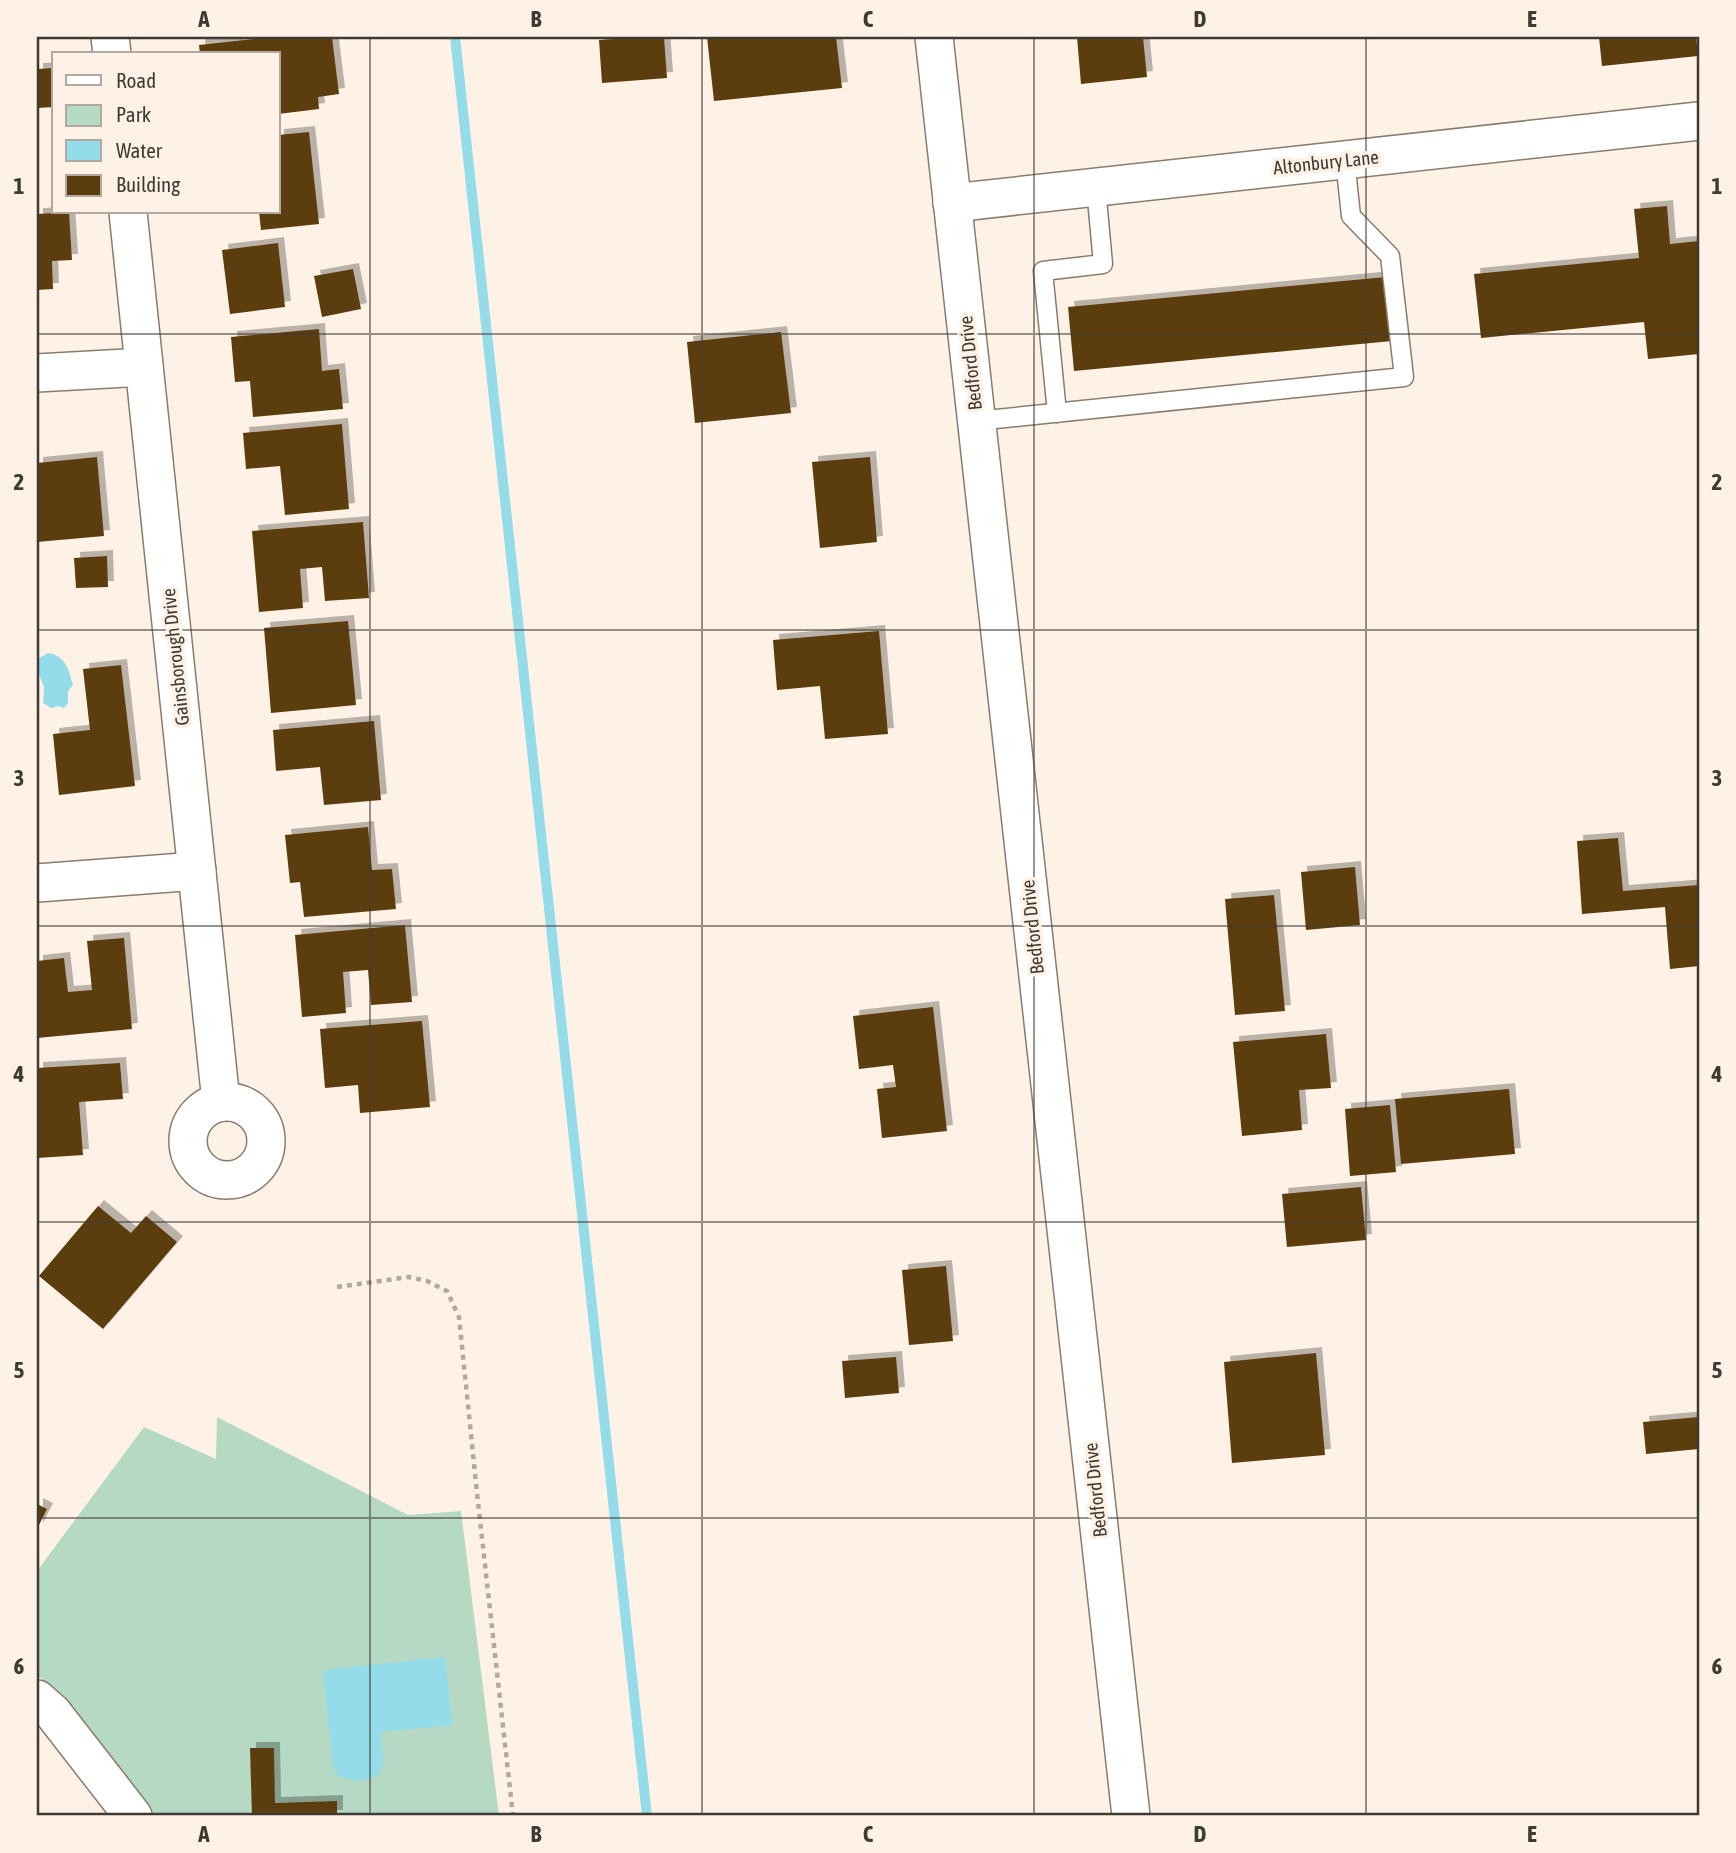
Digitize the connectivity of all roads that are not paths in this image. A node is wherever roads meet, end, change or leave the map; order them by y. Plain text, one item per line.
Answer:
1 (934, 37) edge
2 (1699, 121) edge
3 (1345, 160) junction
4 (1096, 188) junction
5 (952, 203) junction
6 (128, 214) edge
7 (144, 367) junction
8 (37, 373) edge
9 (1058, 413) junction
10 (976, 421) junction
11 (197, 871) junction
12 (37, 883) edge
13 (221, 1102) dead end
14 (37, 1699) edge
15 (133, 1816) edge
16 (1131, 1816) edge

1 - 5 street, Bedford Drive
2 - 3 street, Altonbury Lane
3 - 4 street, Altonbury Lane
3 - 9 lane
4 - 5 street, Altonbury Lane
4 - 9 lane
5 - 10 street, Bedford Drive
6 - 7 street, Gainsborough Drive
7 - 8 street
7 - 11 street, Gainsborough Drive
9 - 10 lane
10 - 16 street, Bedford Drive
11 - 12 street
11 - 13 street, Gainsborough Drive
14 - 15 street

